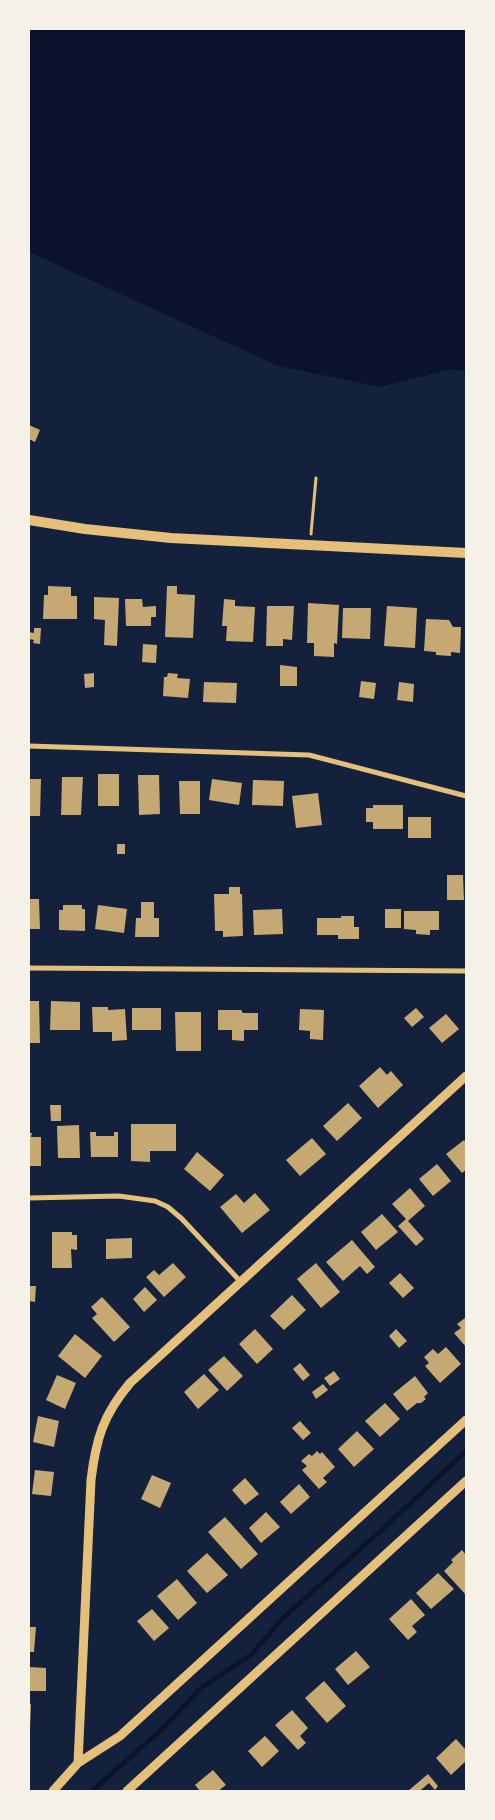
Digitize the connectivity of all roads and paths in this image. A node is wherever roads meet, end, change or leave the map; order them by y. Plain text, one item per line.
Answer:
1 (316, 478) dead end
2 (29, 520) edge
3 (310, 544) junction
4 (466, 553) edge
5 (29, 746) edge
6 (466, 796) edge
7 (29, 968) edge
8 (466, 971) edge
9 (466, 1076) edge
10 (29, 1198) edge
11 (240, 1281) junction
12 (466, 1420) edge
13 (466, 1481) edge
14 (78, 1763) junction
15 (52, 1791) edge
16 (127, 1791) edge

1 - 3 path
2 - 3 main road
3 - 4 main road
5 - 6 street
7 - 8 street
9 - 11 street
10 - 11 street
11 - 14 street
12 - 14 street
13 - 16 street
14 - 15 street

